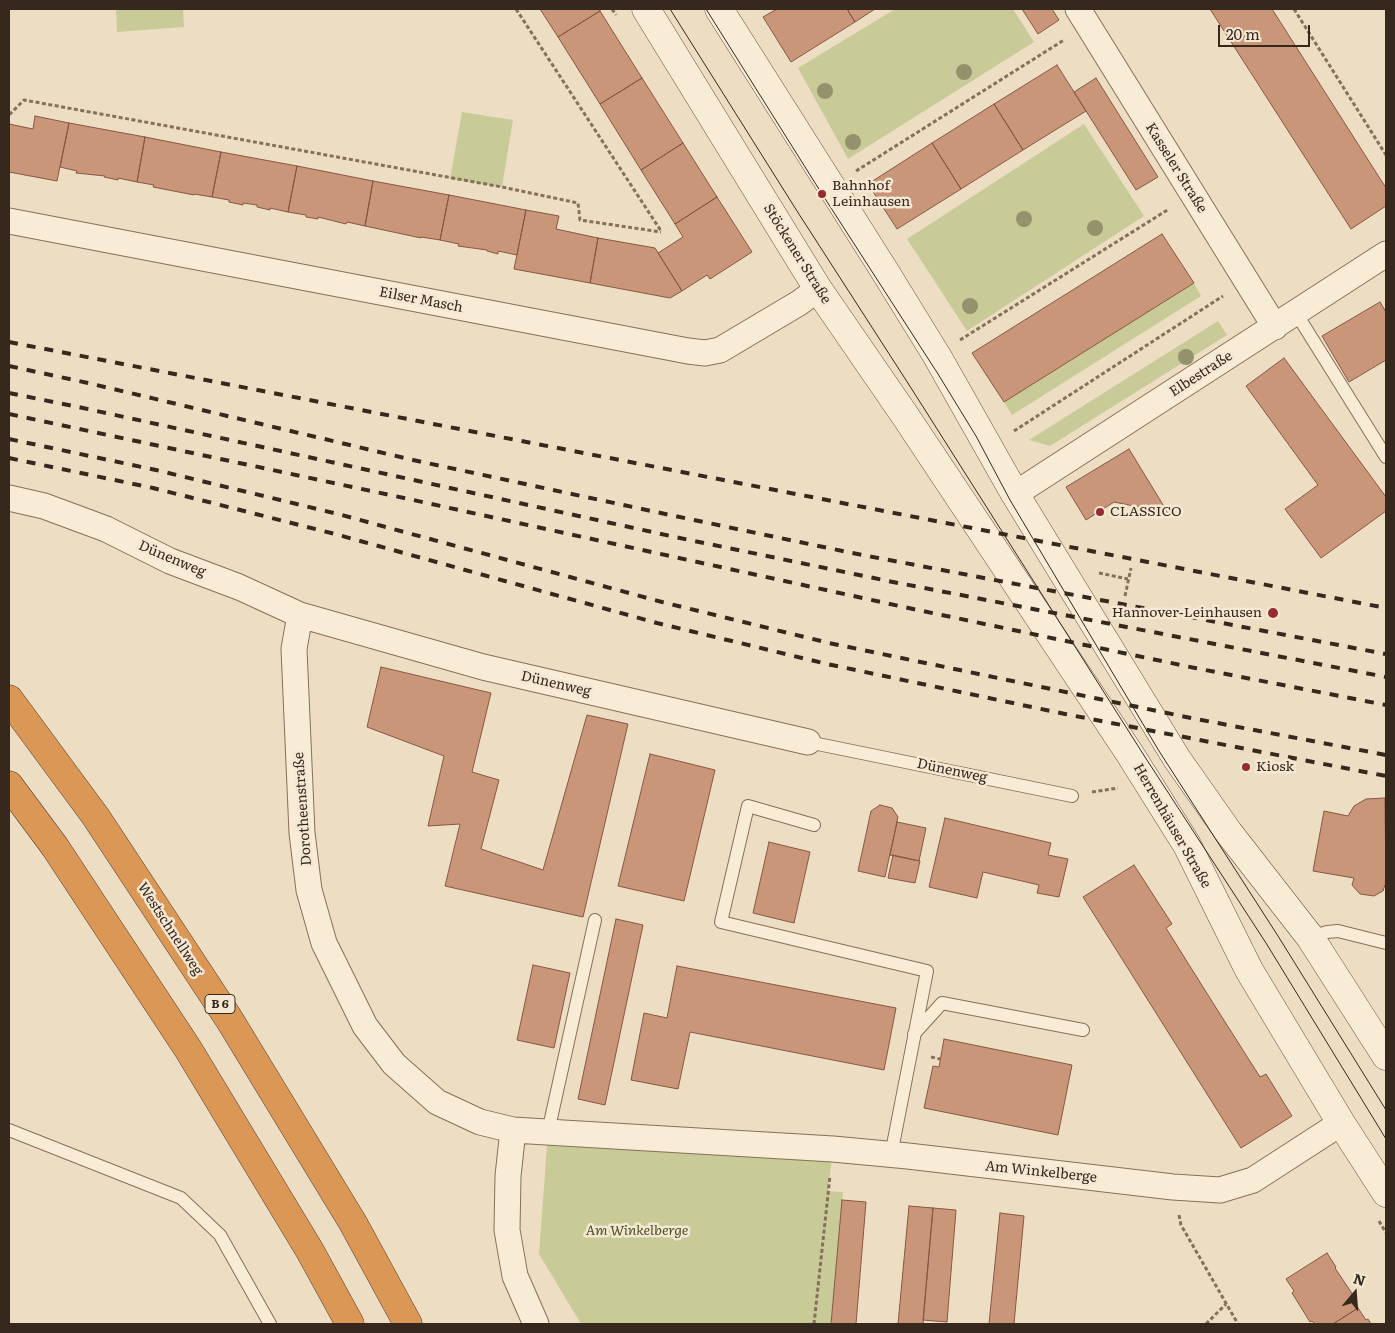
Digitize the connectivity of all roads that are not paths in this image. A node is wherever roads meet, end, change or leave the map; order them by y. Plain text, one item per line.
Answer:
1 (646, 9) edge
2 (719, 9) edge
3 (1083, 17) edge
4 (9, 221) edge
5 (1386, 254) edge
6 (818, 288) junction
7 (1296, 313) junction
8 (1275, 327) junction
9 (1386, 457) edge
10 (957, 494) joint
11 (1015, 494) junction
12 (9, 498) edge
13 (300, 615) junction
14 (9, 699) edge
15 (808, 742) joint
16 (9, 785) edge
17 (1072, 796) road end
18 (814, 825) dead end
19 (595, 920) dead end
20 (1310, 936) junction
21 (1386, 943) edge
22 (1083, 1030) dead end
23 (914, 1034) junction
24 (1386, 1056) edge
25 (1341, 1122) junction
26 (9, 1130) edge
27 (513, 1130) junction
28 (548, 1132) junction
29 (891, 1155) junction
30 (1386, 1193) edge
31 (270, 1324) edge
32 (350, 1324) edge
33 (408, 1324) edge
34 (536, 1324) edge

1 - 6 street, Stöckener Straße
2 - 11 street
3 - 8 street, Kasseler Straße
4 - 6 street, Eilser Masch
5 - 7 street, Elbestraße
6 - 10 street, Stöckener Straße
7 - 8 street, Elbestraße
7 - 9 lane
8 - 11 street, Elbestraße
10 - 25 street, Herrenhäuser Straße
11 - 20 street
12 - 13 street, Dünenweg
13 - 15 street, Dünenweg
13 - 27 street, Dorotheenstraße
14 - 33 highway, Westschnellweg / B 6
15 - 17 lane, Dünenweg
16 - 32 highway
18 - 23 lane
19 - 28 lane
20 - 21 lane
20 - 24 street
22 - 23 lane
23 - 29 lane
25 - 29 street, Am Winkelberge
25 - 30 street, Herrenhäuser Straße
26 - 31 lane
27 - 28 street, Am Winkelberge
27 - 34 street
28 - 29 street, Am Winkelberge

